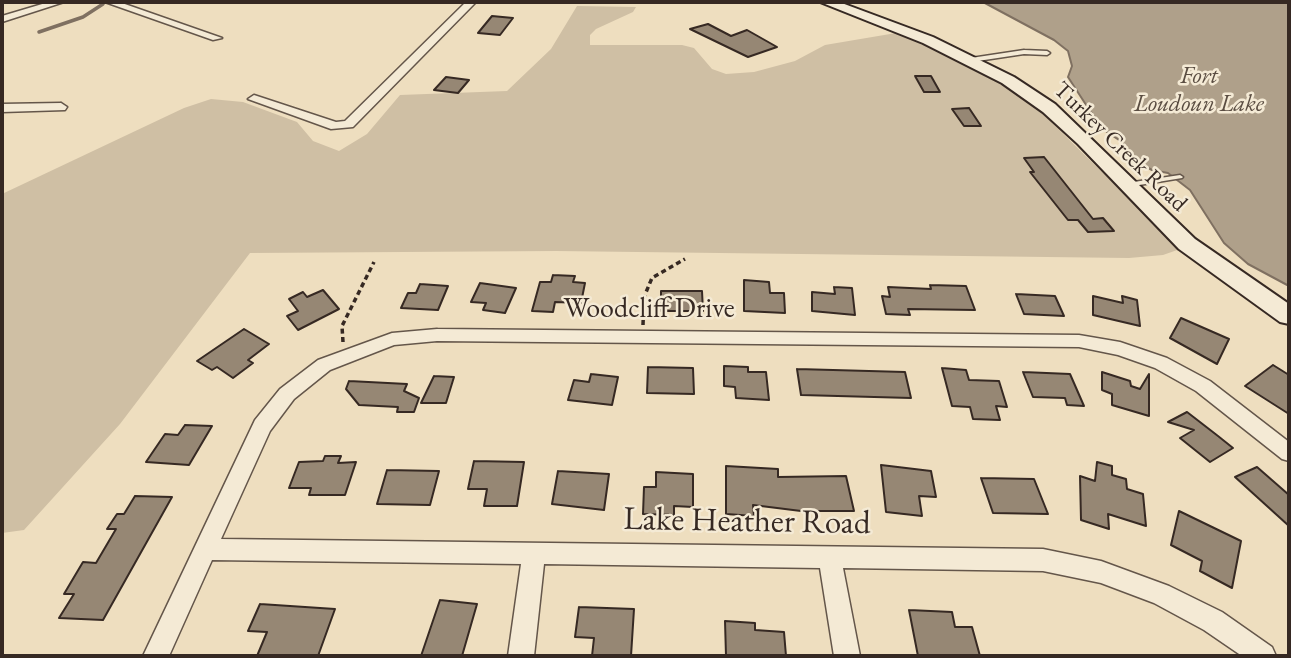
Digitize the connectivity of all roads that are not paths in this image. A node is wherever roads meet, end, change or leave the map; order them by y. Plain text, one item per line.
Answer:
1 (59, 2) edge
2 (110, 2) edge
3 (471, 2) edge
4 (827, 2) edge
5 (2, 19) edge
6 (217, 38) dead end
7 (1027, 43) dead end
8 (1037, 52) junction
9 (1047, 52) dead end
10 (971, 60) junction
11 (254, 99) dead end
12 (2, 107) edge
13 (61, 107) dead end
14 (1180, 177) dead end
15 (1126, 185) junction
16 (1289, 316) edge
17 (1289, 453) edge
18 (207, 549) junction
19 (534, 553) junction
20 (830, 557) junction
21 (156, 656) edge
22 (521, 656) edge
23 (847, 656) edge
24 (1263, 656) edge

1 - 5 street
2 - 6 street
3 - 11 street
4 - 10 street, Turkey Creek Road
7 - 8 lane
8 - 9 lane
8 - 10 lane
10 - 15 street, Turkey Creek Road
12 - 13 street
14 - 15 lane
15 - 16 street, Turkey Creek Road
17 - 18 street, Woodcliff Drive
18 - 19 street, Lake Heather Road
18 - 21 street, Woodcliff Drive
19 - 20 street, Lake Heather Road
19 - 22 street
20 - 23 street
20 - 24 street, Lake Heather Road

